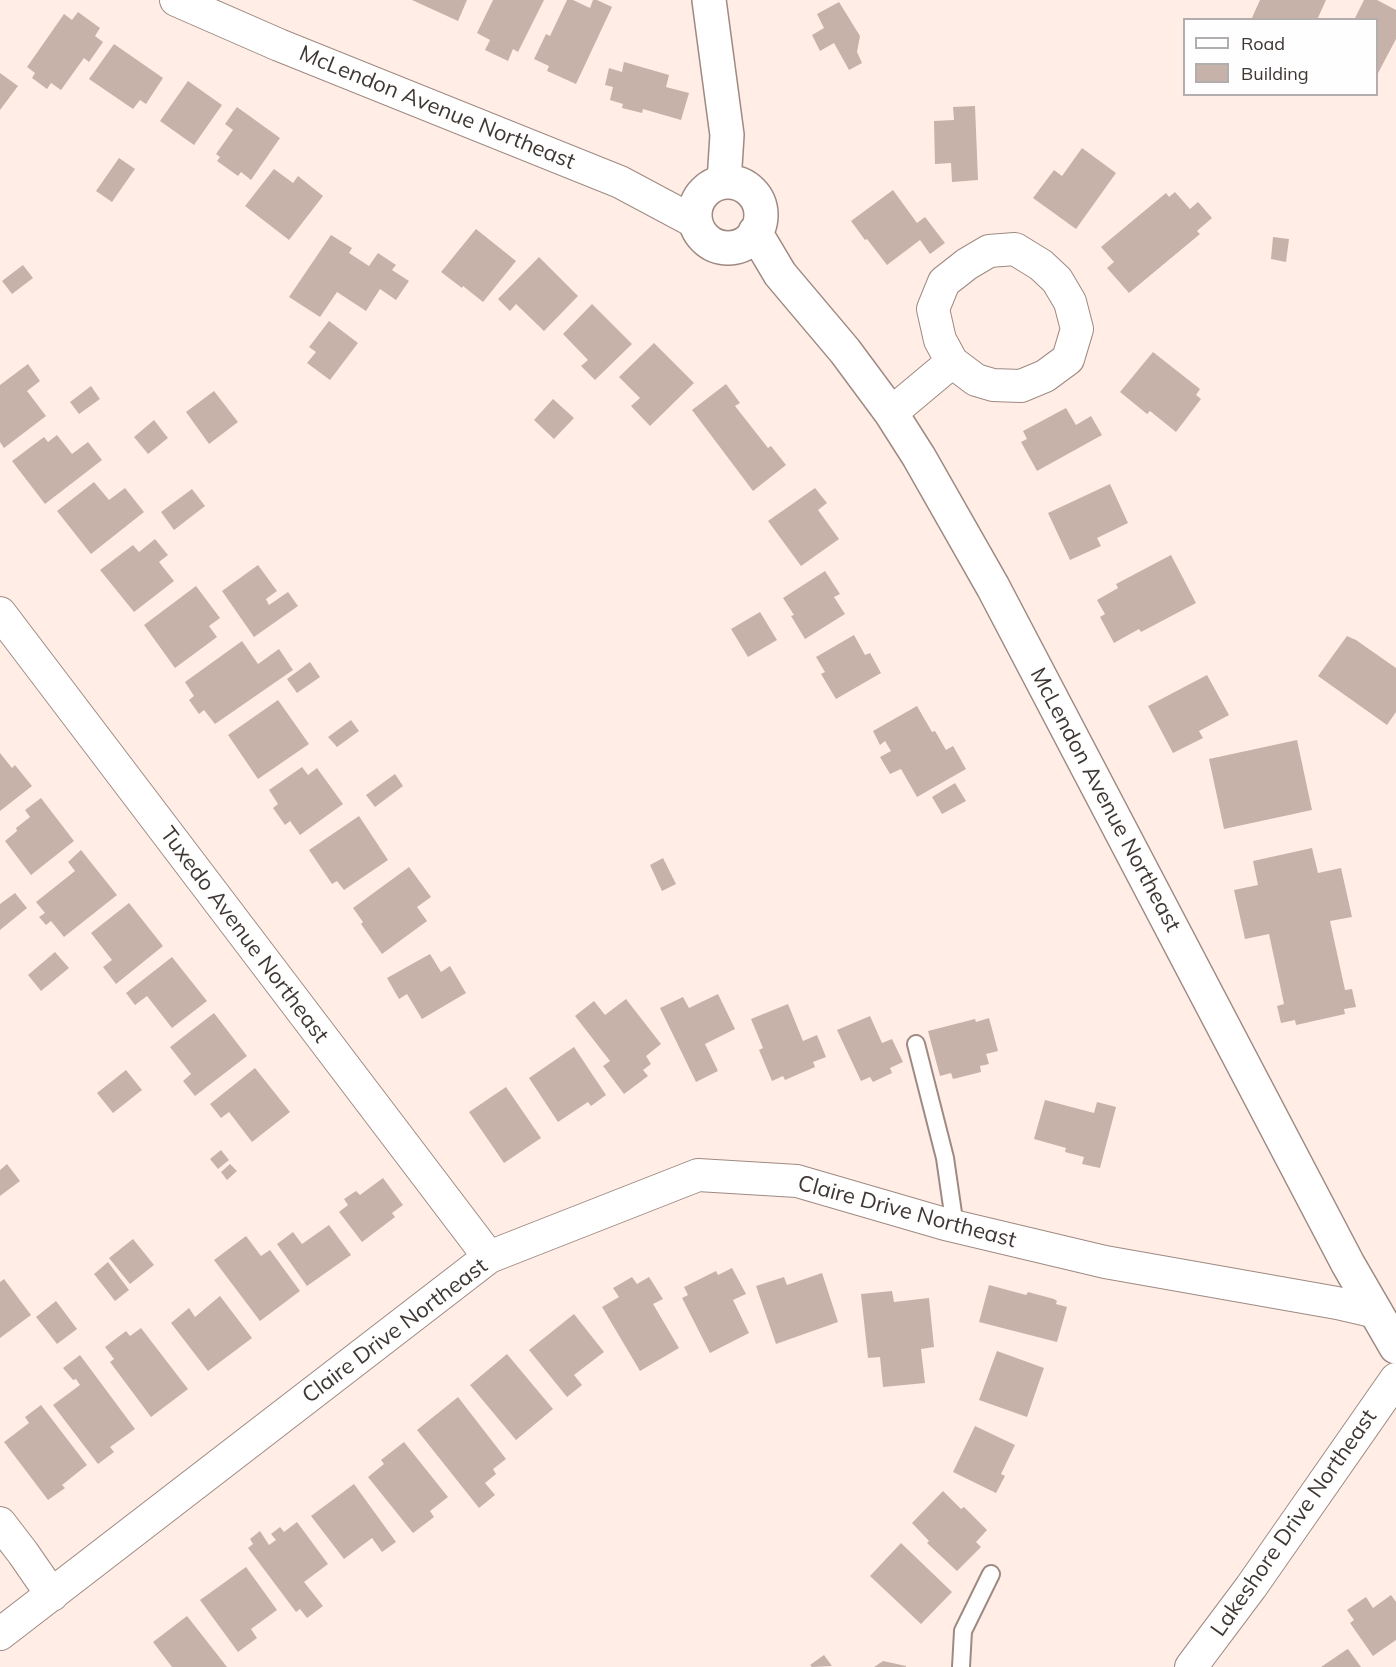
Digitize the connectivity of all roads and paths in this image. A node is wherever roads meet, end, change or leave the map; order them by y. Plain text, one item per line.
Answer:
1 (176, 0) edge
2 (710, 0) edge
3 (737, 186) junction
4 (695, 222) junction
5 (746, 239) junction
6 (952, 362) junction
7 (891, 412) junction
8 (0, 613) edge
9 (916, 1044) dead end
10 (955, 1227) junction
11 (489, 1257) junction
12 (1376, 1312) junction
13 (1396, 1347) edge
14 (1396, 1379) edge
15 (0, 1523) edge
16 (991, 1574) dead end
17 (52, 1595) junction
18 (0, 1634) edge
19 (961, 1667) edge
20 (1191, 1667) edge

1 - 4 street, McLendon Avenue Northeast
2 - 3 street
3 - 4 street
3 - 5 street
4 - 5 street, McLendon Avenue Northeast
5 - 7 street, McLendon Avenue Northeast
6 - 6 street
6 - 7 street
7 - 12 street, McLendon Avenue Northeast
8 - 11 street, Tuxedo Avenue Northeast
9 - 10 lane
10 - 11 street, Claire Drive Northeast
10 - 12 street, Claire Drive Northeast
11 - 17 street, Claire Drive Northeast
12 - 13 street, McLendon Avenue Northeast
14 - 20 street, Lakeshore Drive Northeast
15 - 17 street
16 - 19 lane
17 - 18 street, Claire Drive Northeast

